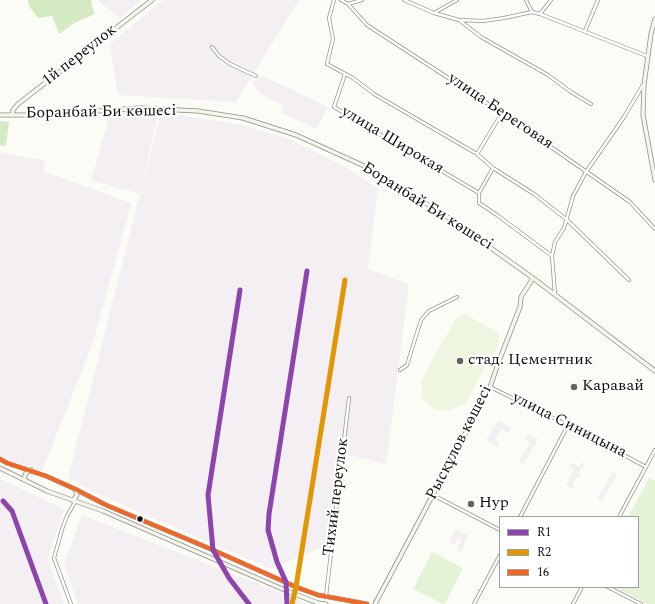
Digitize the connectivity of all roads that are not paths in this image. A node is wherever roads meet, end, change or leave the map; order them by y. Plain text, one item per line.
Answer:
1 (152, 0) edge
2 (334, 0) edge
3 (341, 0) edge
4 (362, 0) edge
5 (404, 0) edge
6 (457, 0) edge
7 (526, 0) edge
8 (551, 0) edge
9 (598, 0) edge
10 (348, 4) junction
11 (532, 12) junction
12 (434, 13) junction
13 (540, 14) junction
14 (655, 19) edge
15 (459, 20) junction
16 (585, 31) junction
17 (212, 47) dead end
18 (647, 56) junction
19 (345, 74) junction
20 (256, 76) dead end
21 (644, 85) junction
22 (591, 104) dead end
23 (502, 113) junction
24 (0, 115) edge
25 (12, 115) junction
26 (476, 154) junction
27 (494, 168) junction
28 (586, 172) junction
29 (655, 180) edge
30 (479, 193) junction
31 (566, 219) junction
32 (655, 229) edge
33 (552, 256) junction
34 (534, 278) junction
35 (629, 280) dead end
36 (555, 294) junction
37 (457, 297) dead end
38 (400, 370) dead end
39 (655, 371) edge
40 (490, 387) junction
41 (349, 398) dead end
42 (568, 425) junction
43 (655, 450) edge
44 (0, 459) edge
45 (646, 467) junction
46 (0, 468) edge
47 (31, 470) junction
48 (24, 479) junction
49 (75, 489) junction
50 (433, 494) junction
51 (74, 502) junction
52 (521, 516) edge
53 (620, 516) edge
54 (499, 529) edge
55 (179, 535) junction
56 (177, 544) junction
57 (499, 557) edge
58 (581, 588) edge
59 (610, 588) edge
60 (316, 594) junction
61 (326, 596) junction
62 (314, 601) junction
63 (71, 604) edge
64 (326, 604) edge
65 (367, 604) edge
66 (375, 604) edge
67 (474, 604) edge
68 (573, 604) edge
69 (641, 604) edge

1 - 25 main road, 1й переулок
2 - 19 street, улица Широкая
3 - 10 street, улица Береговая
4 - 10 street
5 - 12 street
6 - 12 street
7 - 11 street
8 - 13 street
9 - 16 street
10 - 23 street, улица Береговая
11 - 13 street
11 - 15 street
12 - 15 street
13 - 16 street
14 - 18 main road
15 - 22 street
16 - 18 street
17 - 20 street
18 - 21 main road
19 - 26 street, улица Широкая
19 - 30 street, улица Широкая
21 - 28 street
21 - 29 main road
23 - 26 street
23 - 28 street, улица Береговая
24 - 25 main road, Боранбай Би көшесі
25 - 34 main road, Боранбай Би көшесі
26 - 27 street, улица Широкая
27 - 30 street
27 - 31 street, улица Широкая
28 - 31 street
28 - 32 street, улица Береговая
30 - 33 street
31 - 33 street
31 - 35 street, улица Широкая
33 - 36 street
34 - 36 main road, Боранбай Би көшесі
34 - 40 main road, Рысқұлов көшесі
36 - 39 main road, Боранбай Би көшесі
37 - 38 street
40 - 42 street, улица Синицына
40 - 50 main road, Рысқұлов көшесі
41 - 61 street, Тихий переулок
42 - 45 street, улица Синицына
42 - 52 street
43 - 45 street
44 - 47 main road
45 - 53 street
46 - 48 main road
47 - 48 main road
47 - 49 main road
48 - 51 main road
49 - 51 main road
49 - 55 main road
50 - 54 street
50 - 66 main road, Рысқұлов көшесі
51 - 56 main road
51 - 63 street
55 - 56 main road
55 - 60 main road
56 - 62 main road
57 - 67 street
58 - 68 street
59 - 69 street
60 - 61 main road
60 - 62 street
61 - 65 main road
62 - 64 main road

